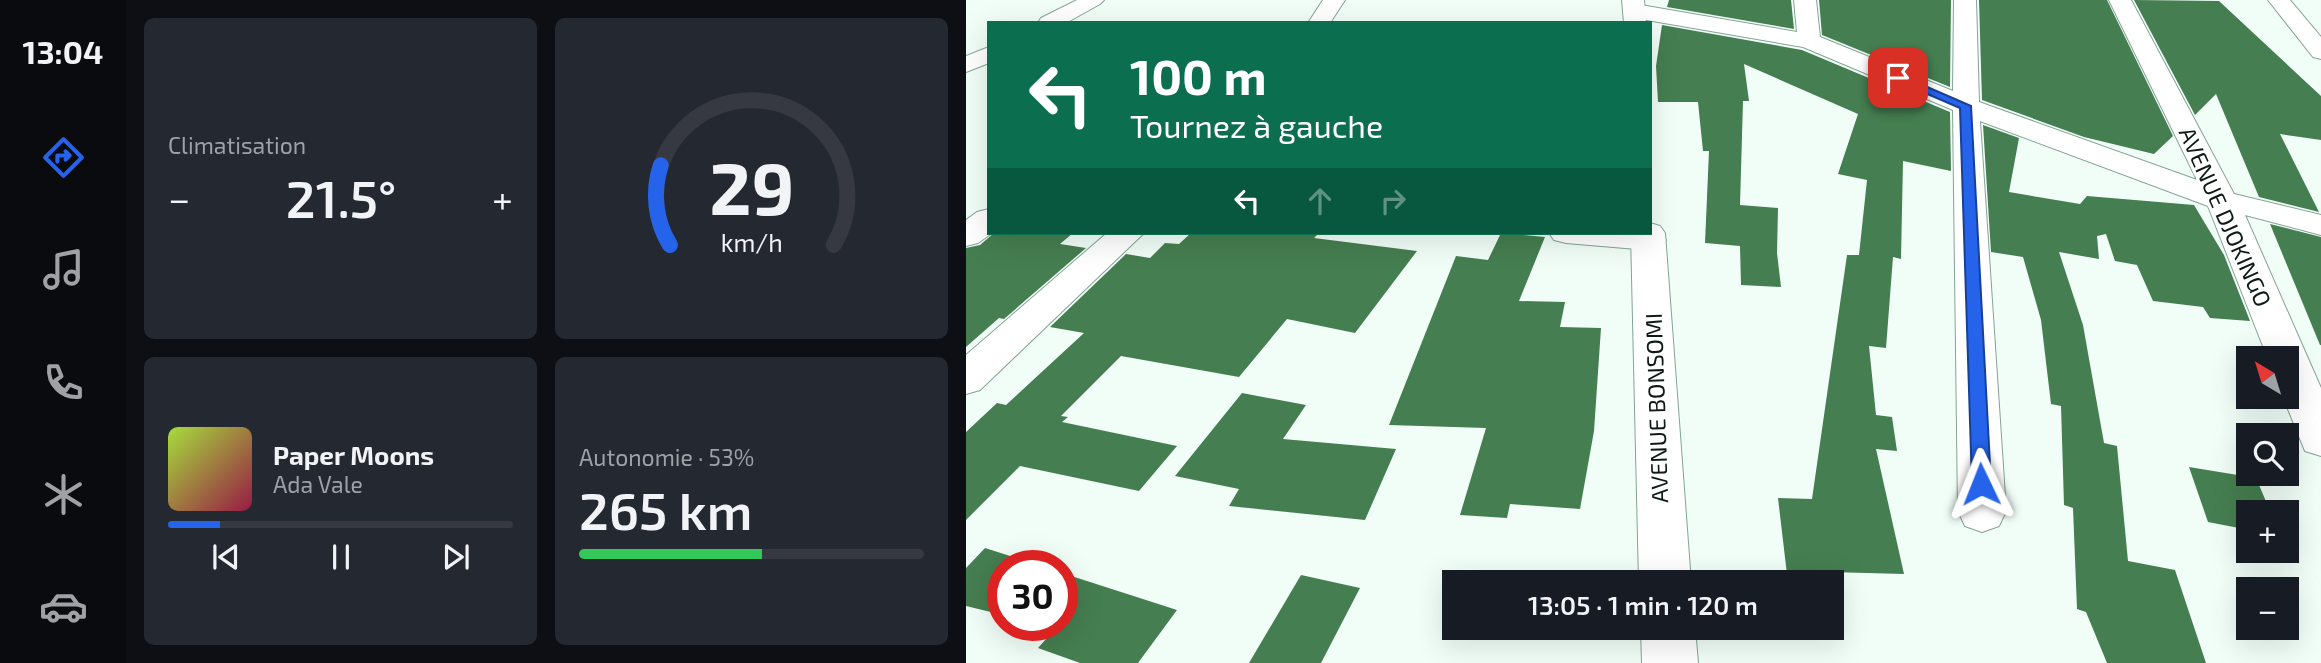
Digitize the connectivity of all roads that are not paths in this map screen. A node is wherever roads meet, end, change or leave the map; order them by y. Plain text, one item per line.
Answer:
1 (1093, 0) edge
2 (1334, 0) edge
3 (1805, 0) edge
4 (1965, 0) edge
5 (2120, 0) edge
6 (2279, 0) edge
7 (1634, 11) edge
8 (1053, 21) edge
9 (1320, 21) edge
10 (1809, 41) junction
11 (2321, 52) edge
12 (987, 55) edge
13 (966, 65) edge
14 (1966, 106) junction
15 (2221, 200) junction
16 (987, 220) edge
17 (2321, 225) edge
18 (1125, 235) edge
19 (1621, 235) edge
20 (966, 236) edge
21 (1648, 236) edge
22 (966, 379) edge
23 (2321, 438) edge
24 (1982, 511) dead end
25 (1664, 570) edge
26 (1669, 640) edge
27 (1670, 663) edge

1 - 8 street
2 - 9 street
3 - 10 street
4 - 14 street
5 - 15 street, AVENUE DJOKINGO
6 - 11 street
7 - 10 street
10 - 14 street
12 - 13 street
14 - 15 street
14 - 24 street
15 - 17 street
15 - 23 street, AVENUE DJOKINGO
16 - 20 street
18 - 22 street
19 - 21 street
21 - 25 street, AVENUE BONSOMI
26 - 27 street

